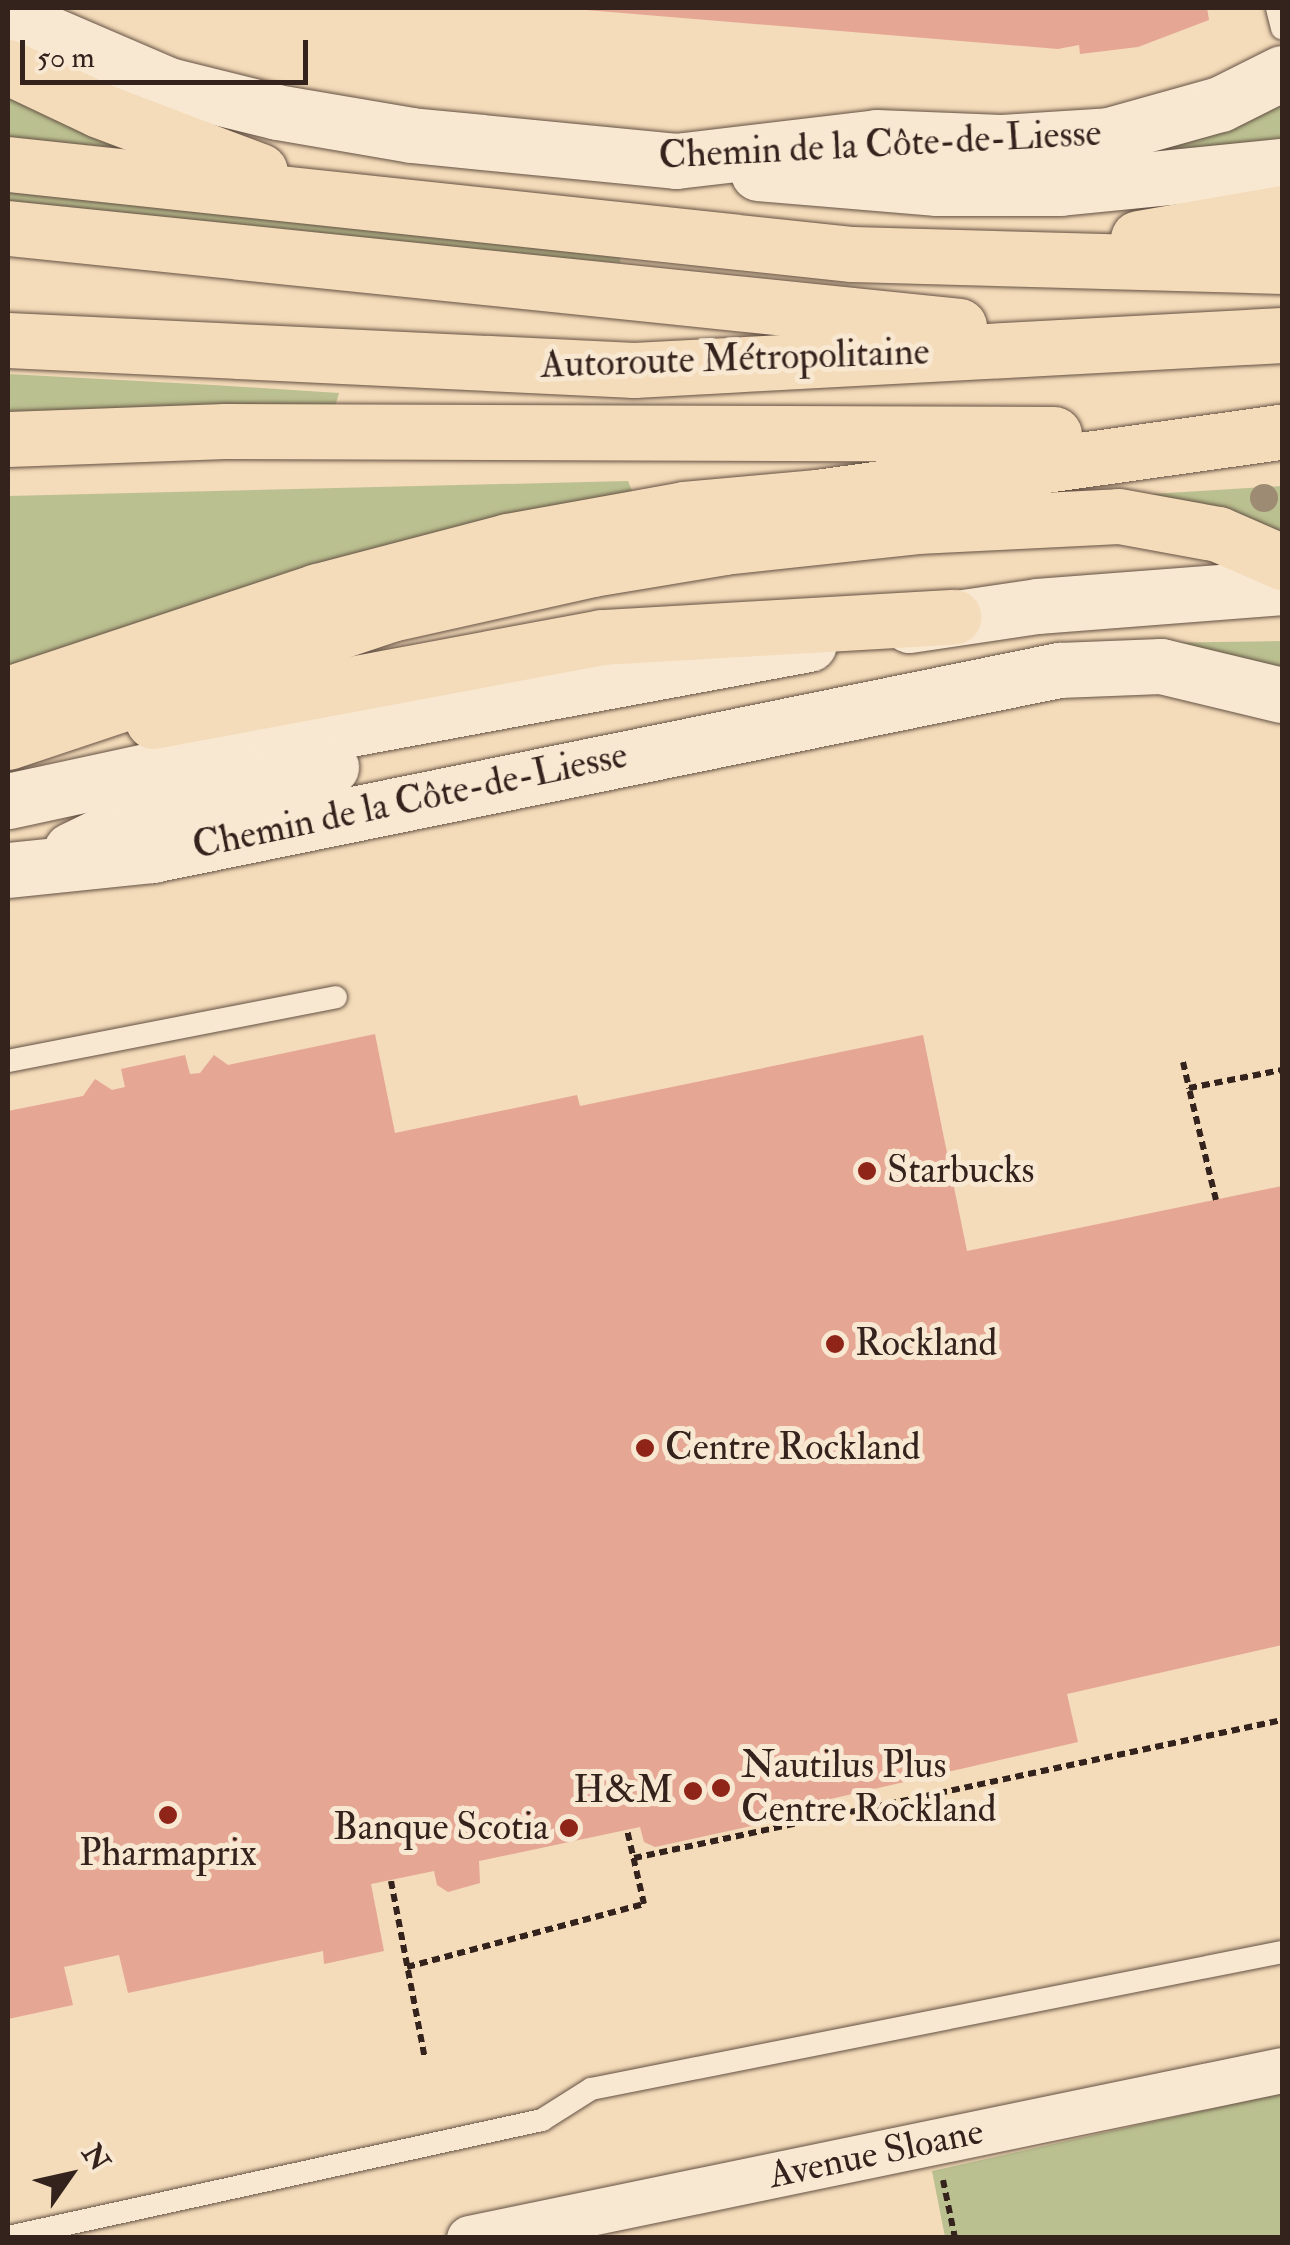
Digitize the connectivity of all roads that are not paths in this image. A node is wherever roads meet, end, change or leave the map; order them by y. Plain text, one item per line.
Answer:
1 (1276, 8) edge
2 (8, 16) edge
3 (59, 26) edge
4 (1282, 28) edge
5 (8, 67) edge
6 (1282, 73) edge
7 (676, 162) junction
8 (8, 164) edge
9 (1282, 166) edge
10 (324, 196) junction
11 (1282, 213) edge
12 (8, 228) edge
13 (8, 254) edge
14 (268, 258) junction
15 (1008, 260) junction
16 (1282, 266) edge
17 (1282, 335) edge
18 (8, 340) edge
19 (1123, 344) junction
20 (1282, 430) edge
21 (8, 439) edge
22 (1282, 562) edge
23 (1282, 587) edge
24 (953, 617) junction
25 (775, 650) junction
26 (8, 694) edge
27 (1282, 695) edge
28 (8, 745) edge
29 (8, 801) edge
30 (25, 867) edge
31 (336, 997) dead end
32 (8, 1061) edge
33 (1282, 1952) edge
34 (1282, 2070) edge
35 (9, 2231) edge
36 (469, 2238) edge

1 - 4 lane
2 - 3 main road, Chemin de la Côte-de-Liesse
3 - 7 main road, Chemin de la Côte-de-Liesse
5 - 10 highway
6 - 7 main road, Chemin de la Côte-de-Liesse
7 - 9 main road
8 - 10 highway
10 - 15 highway
11 - 15 highway
12 - 14 highway
13 - 14 highway
14 - 19 highway
15 - 16 highway
17 - 19 highway, Autoroute Métropolitaine
18 - 19 highway, Autoroute Métropolitaine
20 - 21 highway, Autoroute Métropolitaine
20 - 26 highway
22 - 28 highway
23 - 24 main road
24 - 25 main road
24 - 28 highway
25 - 29 main road
25 - 30 main road
27 - 30 main road, Chemin de la Côte-de-Liesse
31 - 32 lane
33 - 35 lane
34 - 36 street, Avenue Sloane

